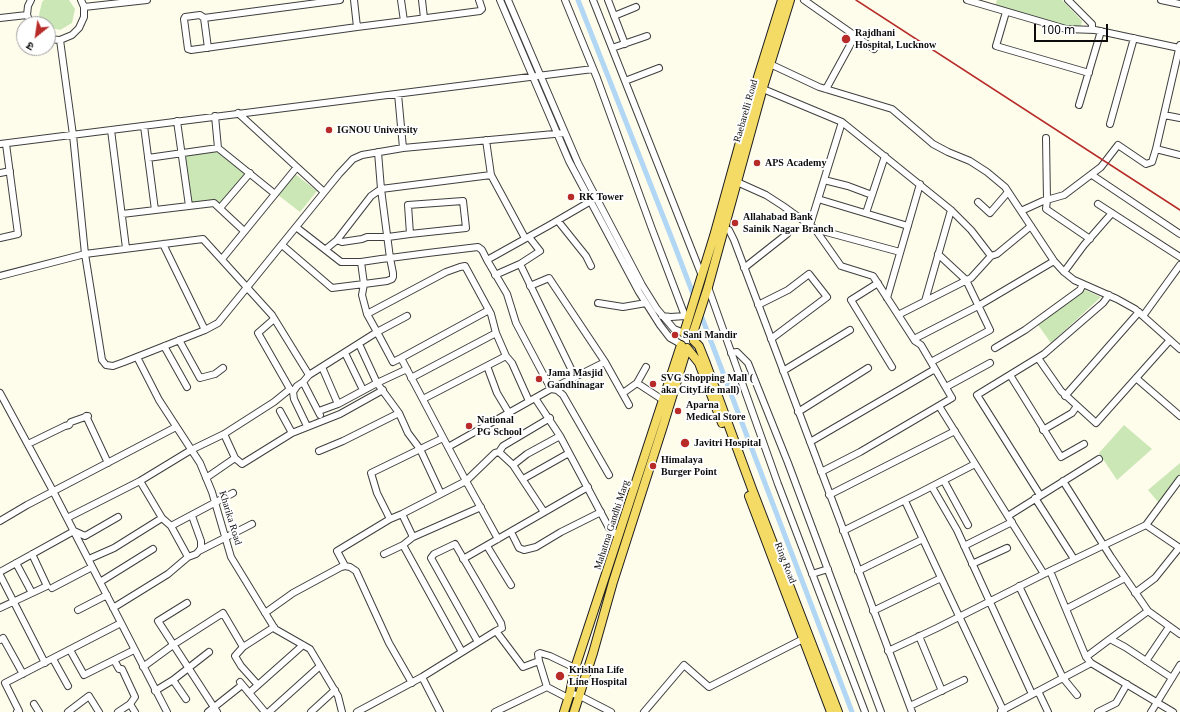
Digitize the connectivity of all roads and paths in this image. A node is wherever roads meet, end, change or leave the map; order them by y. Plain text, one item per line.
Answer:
1 (31, 0) edge
2 (82, 0) edge
3 (147, 0) edge
4 (340, 0) edge
5 (354, 0) edge
6 (401, 0) edge
7 (422, 0) edge
8 (479, 0) edge
9 (500, 0) edge
10 (508, 0) edge
11 (565, 0) edge
12 (593, 0) edge
13 (608, 0) edge
14 (782, 0) edge
15 (790, 0) edge
16 (804, 0) edge
17 (967, 0) edge
18 (993, 0) edge
19 (1068, 0) edge
20 (1160, 0) edge
21 (1180, 4) edge
22 (84, 7) junction
23 (636, 7) dead end
24 (991, 7) junction
25 (1006, 12) junction
26 (27, 15) joint
27 (614, 16) junction
28 (0, 18) edge
29 (204, 18) junction
30 (424, 18) junction
31 (404, 21) junction
32 (357, 27) junction
33 (1092, 30) junction
34 (1101, 31) junction
35 (647, 36) dead end
36 (855, 36) junction
37 (1134, 38) junction
38 (56, 40) edge
39 (60, 40) junction
40 (625, 44) junction
41 (1180, 47) edge
42 (208, 48) junction
43 (612, 48) junction
44 (874, 49) dead end
45 (770, 64) junction
46 (593, 68) junction
47 (659, 68) dead end
48 (1089, 73) junction
49 (541, 76) junction
50 (533, 77) junction
51 (625, 81) junction
52 (763, 89) junction
53 (826, 89) junction
54 (398, 94) junction
55 (1079, 105) dead end
56 (238, 114) junction
57 (1164, 115) junction
58 (215, 116) junction
59 (1180, 118) edge
60 (177, 121) junction
61 (842, 122) junction
62 (1110, 124) dead end
63 (144, 126) junction
64 (111, 130) junction
65 (565, 133) junction
66 (558, 134) junction
67 (72, 135) junction
68 (1046, 138) dead end
69 (486, 140) junction
70 (3, 144) edge
71 (218, 148) junction
72 (403, 148) junction
73 (1156, 149) junction
74 (378, 152) junction
75 (181, 153) junction
76 (1180, 155) edge
77 (885, 156) junction
78 (148, 158) junction
79 (297, 167) junction
80 (10, 171) junction
81 (0, 173) edge
82 (250, 173) junction
83 (491, 175) junction
84 (1092, 175) junction
85 (824, 180) junction
86 (736, 182) junction
87 (920, 184) junction
88 (381, 189) junction
89 (324, 192) junction
90 (1008, 192) junction
91 (275, 194) junction
92 (872, 195) junction
93 (818, 199) junction
94 (1047, 200) junction
95 (590, 201) junction
96 (978, 202) dead end
97 (1098, 204) dead end
98 (188, 206) junction
99 (220, 208) junction
100 (155, 210) junction
101 (951, 210) junction
102 (1021, 211) junction
103 (1112, 213) junction
104 (122, 214) junction
105 (866, 214) junction
106 (558, 221) junction
107 (908, 226) junction
108 (1031, 226) junction
109 (296, 227) junction
110 (720, 227) junction
111 (812, 227) junction
112 (244, 231) junction
113 (410, 234) junction
114 (787, 234) dead end
115 (1180, 234) edge
116 (388, 237) junction
117 (527, 237) junction
118 (0, 238) edge
119 (1090, 239) junction
120 (337, 240) junction
121 (163, 244) junction
122 (282, 245) junction
123 (126, 248) junction
124 (326, 249) junction
125 (900, 252) junction
126 (85, 254) junction
127 (938, 254) junction
128 (991, 256) junction
129 (1180, 257) edge
130 (390, 258) junction
131 (222, 259) junction
132 (487, 260) junction
133 (1054, 261) junction
134 (361, 262) junction
135 (520, 264) junction
136 (1180, 265) edge
137 (591, 266) dead end
138 (744, 268) junction
139 (1064, 272) junction
140 (495, 275) junction
141 (0, 276) edge
142 (702, 276) junction
143 (966, 280) junction
144 (878, 283) junction
145 (364, 284) junction
146 (1083, 284) junction
147 (530, 286) junction
148 (708, 286) junction
149 (247, 288) junction
150 (1109, 295) junction
151 (887, 298) junction
152 (925, 301) junction
153 (598, 303) dead end
154 (646, 303) junction
155 (758, 305) junction
156 (978, 306) junction
157 (489, 310) junction
158 (367, 314) junction
159 (1141, 314) junction
160 (898, 315) junction
161 (407, 316) dead end
162 (662, 316) junction
163 (687, 318) junction
164 (274, 319) junction
165 (205, 330) junction
166 (850, 330) dead end
167 (377, 332) junction
168 (496, 333) junction
169 (690, 337) junction
170 (771, 339) junction
171 (914, 339) junction
172 (179, 340) junction
173 (1170, 340) junction
174 (359, 344) junction
175 (682, 345) junction
176 (164, 346) junction
177 (995, 348) dead end
178 (1180, 349) edge
179 (345, 353) junction
180 (731, 353) junction
181 (506, 356) junction
182 (137, 357) junction
183 (401, 358) junction
184 (1038, 358) junction
185 (605, 362) junction
186 (931, 362) junction
187 (990, 363) dead end
188 (488, 366) junction
189 (322, 367) junction
190 (646, 367) dead end
191 (892, 367) dead end
192 (223, 368) dead end
193 (868, 368) dead end
194 (407, 369) junction
195 (935, 369) junction
196 (783, 371) junction
197 (309, 375) junction
198 (1010, 375) junction
199 (575, 377) junction
200 (411, 378) junction
201 (1136, 378) junction
202 (303, 382) junction
203 (377, 383) junction
204 (637, 383) junction
205 (187, 387) dead end
206 (946, 387) junction
207 (551, 389) junction
208 (363, 390) junction
209 (382, 390) junction
210 (0, 393) edge
211 (623, 393) junction
212 (1065, 396) junction
213 (535, 398) junction
214 (423, 399) junction
215 (664, 400) junction
216 (529, 401) junction
217 (338, 404) junction
218 (629, 405) dead end
219 (939, 406) junction
220 (1077, 406) junction
221 (320, 411) junction
222 (280, 412) dead end
223 (798, 412) junction
224 (399, 413) junction
225 (508, 413) junction
226 (1180, 416) edge
227 (550, 418) junction
228 (322, 420) junction
229 (307, 426) junction
230 (176, 427) junction
231 (955, 430) junction
232 (1043, 430) junction
233 (292, 432) junction
234 (224, 434) junction
235 (560, 436) junction
236 (443, 438) junction
237 (810, 442) junction
238 (28, 444) junction
239 (1084, 444) dead end
240 (448, 447) junction
241 (420, 449) junction
242 (191, 450) junction
243 (320, 451) dead end
244 (499, 452) junction
245 (569, 453) junction
246 (235, 458) junction
247 (1099, 459) dead end
248 (108, 463) junction
249 (975, 464) junction
250 (513, 465) junction
251 (821, 472) junction
252 (609, 475) dead end
253 (206, 478) junction
254 (522, 479) junction
255 (1180, 479) edge
256 (140, 481) junction
257 (466, 481) junction
258 (944, 481) junction
259 (1063, 481) junction
260 (588, 487) junction
261 (932, 487) junction
262 (53, 491) junction
263 (233, 493) dead end
264 (441, 494) junction
265 (830, 495) junction
266 (1037, 497) junction
267 (905, 501) junction
268 (215, 503) junction
269 (481, 507) junction
270 (544, 512) junction
271 (601, 512) junction
272 (402, 514) junction
273 (192, 516) junction
274 (1008, 516) junction
275 (118, 517) dead end
276 (67, 518) junction
277 (162, 518) junction
278 (390, 519) junction
279 (0, 521) edge
280 (1012, 522) junction
281 (252, 524) dead end
282 (1146, 525) junction
283 (171, 526) junction
284 (968, 526) dead end
285 (74, 531) junction
286 (843, 531) junction
287 (511, 532) junction
288 (618, 536) junction
289 (413, 537) junction
290 (226, 538) junction
291 (498, 539) junction
292 (923, 539) junction
293 (1180, 539) edge
294 (403, 545) junction
295 (1103, 545) junction
296 (487, 546) junction
297 (964, 546) junction
298 (1178, 547) edge
299 (1007, 548) dead end
300 (153, 549) dead end
301 (199, 551) junction
302 (32, 554) junction
303 (384, 554) dead end
304 (188, 557) junction
305 (463, 559) junction
306 (1074, 559) junction
307 (89, 560) junction
308 (16, 563) junction
309 (972, 564) junction
310 (345, 566) junction
311 (92, 567) junction
312 (828, 569) junction
313 (858, 571) junction
314 (0, 572) edge
315 (1047, 572) junction
316 (812, 574) junction
317 (0, 575) edge
318 (941, 578) junction
319 (1125, 578) junction
320 (100, 582) junction
321 (512, 586) dead end
322 (1019, 586) junction
323 (52, 588) dead end
324 (32, 593) junction
325 (1135, 593) junction
326 (107, 595) junction
327 (14, 601) junction
328 (989, 602) junction
329 (186, 603) dead end
330 (0, 608) edge
331 (113, 608) junction
332 (1066, 609) junction
333 (78, 610) dead end
334 (873, 611) junction
335 (265, 612) junction
336 (1148, 612) junction
337 (959, 617) junction
338 (121, 623) junction
339 (274, 627) junction
340 (1169, 627) junction
341 (496, 631) junction
342 (1180, 634) edge
343 (919, 636) junction
344 (806, 637) junction
345 (1110, 639) junction
346 (0, 640) edge
347 (478, 642) junction
348 (173, 644) junction
349 (303, 645) junction
350 (243, 647) junction
351 (70, 650) junction
352 (134, 650) junction
353 (888, 651) junction
354 (209, 652) dead end
355 (462, 652) junction
356 (1086, 657) junction
357 (53, 659) junction
358 (114, 660) junction
359 (538, 660) junction
360 (1146, 661) junction
361 (45, 663) junction
362 (1091, 663) junction
363 (320, 666) junction
364 (1180, 666) edge
365 (143, 667) junction
366 (575, 668) junction
367 (188, 669) junction
368 (22, 674) junction
369 (422, 677) junction
370 (1063, 678) junction
371 (1172, 678) junction
372 (173, 680) junction
373 (964, 680) dead end
374 (412, 683) junction
375 (2, 684) edge
376 (1127, 684) junction
377 (258, 685) junction
378 (68, 686) dead end
379 (547, 687) junction
380 (335, 690) junction
381 (155, 691) junction
382 (942, 691) junction
383 (249, 693) junction
384 (1035, 693) junction
385 (1077, 695) dead end
386 (569, 696) junction
387 (580, 696) junction
388 (186, 699) dead end
389 (1157, 702) junction
390 (34, 704) dead end
391 (130, 704) junction
392 (911, 709) edge
393 (216, 710) edge
394 (1002, 711) edge
395 (17, 712) edge
396 (38, 712) edge
397 (68, 712) edge
398 (99, 712) edge
399 (118, 712) edge
400 (135, 712) edge
401 (167, 712) edge
402 (208, 712) edge
403 (265, 712) edge
404 (269, 712) edge
405 (311, 712) edge
406 (342, 712) edge
407 (357, 712) edge
408 (440, 712) edge
409 (494, 712) edge
410 (564, 712) edge
411 (574, 712) edge
412 (610, 712) edge
413 (644, 712) edge
414 (831, 712) edge
415 (838, 712) edge
416 (865, 712) edge
417 (881, 712) edge
418 (1048, 712) edge
419 (1098, 712) edge
420 (1150, 712) edge
421 (1173, 712) edge

1 - 26 street
2 - 22 street
3 - 22 street
4 - 29 street
5 - 32 street
6 - 31 street
7 - 30 street
8 - 30 street
9 - 50 street
10 - 49 street
11 - 46 street
12 - 43 street
13 - 27 street
14 - 110 main road
15 - 45 main road, Raebarelli Road
16 - 36 street
17 - 24 street
18 - 24 street
19 - 33 street
20 - 21 street
22 - 39 street
23 - 27 street
24 - 25 street
25 - 33 street
25 - 48 street
26 - 28 street
27 - 40 street
29 - 42 street
29 - 42 street
30 - 31 street
31 - 32 street
32 - 42 street
33 - 34 street
34 - 37 street
34 - 48 street
35 - 40 street
36 - 44 street
36 - 53 street
37 - 41 street
37 - 62 street
38 - 39 street
39 - 67 street
40 - 43 street
41 - 57 street
43 - 51 street
45 - 52 main road, Raebarelli Road
45 - 53 street
46 - 49 street
46 - 163 street
47 - 51 street
48 - 55 street
49 - 50 street
49 - 65 street
50 - 54 street
50 - 66 street
51 - 142 street
52 - 61 street
52 - 86 main road, Raebarelli Road
53 - 90 street
54 - 56 street
54 - 72 street
56 - 58 street
56 - 79 street
57 - 59 street
57 - 73 street
58 - 60 street
58 - 71 street
60 - 63 street
60 - 75 street
61 - 77 street
61 - 85 street
63 - 64 street
63 - 78 street
64 - 67 street
64 - 104 street
65 - 66 street
65 - 162 street
66 - 69 street
66 - 95 street
67 - 70 street
67 - 126 street
68 - 94 street
69 - 72 street
69 - 83 street
70 - 80 street
71 - 75 street
71 - 82 street
72 - 74 street
73 - 76 street
73 - 84 street
74 - 88 street
74 - 89 street
75 - 78 street
75 - 98 street
77 - 87 street
77 - 92 street
78 - 100 street
79 - 89 street
79 - 91 street
80 - 81 street
80 - 118 street
82 - 91 street
82 - 99 street
83 - 88 street
83 - 117 street
84 - 94 street
84 - 115 street
85 - 92 street
85 - 93 street
86 - 110 main road, Raebarelli Road
86 - 111 street
87 - 101 street
87 - 107 street
88 - 116 street
88 - 120 street
89 - 109 street
90 - 96 street
90 - 102 street
91 - 112 street
92 - 105 street
93 - 105 street
93 - 111 street
94 - 102 street
94 - 119 street
95 - 106 street
95 - 154 street
97 - 103 street
98 - 99 street
98 - 100 street
99 - 112 street
100 - 104 street
101 - 127 street
101 - 128 street
102 - 108 street
103 - 119 street
103 - 129 street
104 - 123 street
105 - 107 street
106 - 117 street
106 - 137 street
107 - 125 street
108 - 128 street
108 - 133 street
109 - 122 street
109 - 124 street
110 - 138 street
110 - 142 main road
110 - 148 main road
111 - 125 street
111 - 144 street
112 - 131 street
113 - 113 street
113 - 116 street
114 - 138 street
116 - 120 street
116 - 130 street
117 - 132 street
117 - 135 street
119 - 139 street
120 - 124 street
121 - 123 street
121 - 131 street
121 - 165 street
122 - 145 street
122 - 149 street
123 - 126 street
124 - 134 street
125 - 151 street
126 - 141 street
126 - 182 street
127 - 143 street
127 - 152 street
128 - 143 street
130 - 132 street
130 - 134 street
130 - 145 street
131 - 149 street
132 - 140 street
133 - 139 street
133 - 156 street
134 - 145 street
135 - 140 street
135 - 147 street
136 - 159 street
138 - 155 street
139 - 146 street
140 - 207 street
142 - 163 main road
143 - 152 street
143 - 156 street
144 - 151 street
144 - 191 street
145 - 158 street
146 - 150 street
146 - 177 street
147 - 185 street
147 - 199 street
148 - 169 main road
148 - 180 street
149 - 164 street
149 - 165 street
150 - 159 street
150 - 184 street
151 - 160 street
152 - 160 street
153 - 154 street
154 - 175 street
155 - 170 street
155 - 170 street
156 - 171 street
156 - 186 street
157 - 158 street
157 - 168 street
157 - 183 street
158 - 167 street
159 - 173 street
159 - 212 street
160 - 171 street
161 - 167 street
162 - 163 street
162 - 169 street
163 - 169 main road
164 - 197 street
164 - 234 street
165 - 172 street
166 - 196 street
167 - 174 street
167 - 183 street
168 - 181 street
168 - 200 street
169 - 175 main road
169 - 175 main road
169 - 344 main road
170 - 196 street
171 - 186 street
172 - 176 street
172 - 192 street
173 - 178 street
173 - 201 street
174 - 179 street
174 - 203 street
175 - 215 main road, Mahatma Gandhi Marg
175 - 344 main road, Ring Road
175 - 387 main road
176 - 182 street
176 - 205 street
179 - 189 street
179 - 208 street
180 - 312 street
180 - 316 street
181 - 188 street
181 - 216 street
182 - 230 street, Kharika Road
183 - 194 street
184 - 198 street
184 - 212 street
185 - 199 street
185 - 211 street
186 - 195 street
187 - 206 street
188 - 214 street
188 - 225 street
189 - 197 street
189 - 217 street
190 - 204 street
193 - 223 street
194 - 200 street
194 - 203 street
195 - 206 street
195 - 237 street
196 - 223 street
197 - 202 street
198 - 232 street
198 - 266 street
199 - 207 street
200 - 214 street
201 - 220 street
201 - 226 street
202 - 221 street
202 - 229 street
203 - 208 street
203 - 209 street
204 - 211 street
204 - 215 street
206 - 219 street
207 - 213 street
207 - 252 street
208 - 217 street
209 - 224 street
209 - 228 street
210 - 238 street
211 - 218 street
212 - 220 street
213 - 216 street
213 - 227 street
214 - 236 street
215 - 288 main road, Mahatma Gandhi Marg
216 - 225 street
217 - 221 street
219 - 231 street
219 - 251 street
220 - 232 street
221 - 228 street
222 - 233 street
223 - 237 street
224 - 241 street
224 - 243 street
225 - 240 street
227 - 235 street
227 - 244 street
228 - 229 street
229 - 233 street
230 - 242 street, Kharika Road
230 - 248 street
231 - 249 street
231 - 265 street
232 - 239 street
233 - 246 street
234 - 242 street
234 - 246 street
235 - 245 street
235 - 250 street
236 - 240 street
236 - 241 street
237 - 251 street
238 - 248 street
238 - 262 street
240 - 257 street
241 - 264 street
241 - 278 street
242 - 253 street, Kharika Road
242 - 256 street
244 - 250 street
244 - 257 street
245 - 254 street
245 - 260 street
246 - 253 street
247 - 259 street
248 - 262 street
249 - 258 street
249 - 274 street
250 - 254 street
251 - 265 street
253 - 268 street, Kharika Road
254 - 270 street
255 - 282 street
256 - 276 street
256 - 277 street
257 - 264 street
257 - 269 street
258 - 261 street
258 - 284 street
259 - 266 street
259 - 295 street
260 - 270 street
260 - 271 street
261 - 267 street
261 - 297 street
262 - 276 street
262 - 279 street
263 - 268 street
264 - 272 street
265 - 286 street
266 - 274 street
266 - 306 street
267 - 286 street
267 - 292 street
268 - 273 street
268 - 290 street, Kharika Road
269 - 289 street
269 - 291 street
270 - 287 street
271 - 287 street
271 - 288 street
272 - 278 street
272 - 289 street
273 - 283 street
273 - 301 street
274 - 280 street
275 - 285 street
276 - 285 street
277 - 283 street
277 - 307 street
278 - 310 street
280 - 297 street
280 - 315 street
281 - 290 street
282 - 295 street
282 - 298 street
283 - 304 street
285 - 302 street
285 - 307 street
286 - 313 street
287 - 291 street
288 - 366 main road, Mahatma Gandhi Marg
289 - 294 street
290 - 301 street
290 - 335 street, Kharika Road
291 - 296 street
292 - 313 street
292 - 318 street
293 - 298 street
294 - 303 street
294 - 355 street
295 - 306 street
295 - 319 street
296 - 305 street
296 - 321 street
297 - 309 street
298 - 325 street
299 - 309 street
300 - 320 street
301 - 304 street
302 - 308 street
302 - 324 street
304 - 331 street
305 - 341 street
305 - 347 street
306 - 315 street
307 - 311 street
308 - 314 street
308 - 324 street
309 - 328 street
310 - 335 street
310 - 374 street
311 - 320 street
311 - 323 street
312 - 316 street
312 - 417 street
313 - 334 street
315 - 322 street
315 - 332 street
316 - 416 street
317 - 327 street
318 - 334 street
318 - 337 street
319 - 325 street
319 - 332 street
320 - 326 street
322 - 328 street
322 - 370 street
324 - 327 street
325 - 336 street
326 - 331 street
326 - 333 street
327 - 330 street
327 - 361 street
328 - 337 street
328 - 384 street
329 - 348 street
331 - 338 street
332 - 356 street
334 - 353 street
335 - 339 street, Kharika Road
336 - 340 street
336 - 345 street
337 - 343 street
337 - 394 street
338 - 351 street
338 - 352 street
339 - 349 street, Kharika Road
339 - 350 street
340 - 342 street
340 - 360 street
341 - 347 street
341 - 359 street
343 - 353 street
343 - 382 street
344 - 413 street
344 - 414 main road, Ring Road
344 - 415 main road
345 - 356 street
345 - 360 street
346 - 368 street
347 - 355 street
348 - 350 street
348 - 365 street
348 - 367 street
349 - 363 street, Kharika Road
349 - 377 street
350 - 377 street
351 - 357 street
351 - 358 street
352 - 358 street
352 - 365 street
353 - 392 street
354 - 367 street
355 - 369 street
356 - 362 street
357 - 361 street
357 - 378 street
358 - 391 street
359 - 366 street
359 - 379 street
360 - 371 street
361 - 368 street
362 - 370 street
362 - 376 street
363 - 380 street, Kharika Road
363 - 404 street
364 - 371 street
365 - 381 street
366 - 386 main road, Mahatma Gandhi Marg
367 - 372 street
367 - 393 street
368 - 375 street
369 - 374 street
369 - 408 street
370 - 384 street
370 - 385 street
371 - 389 street
372 - 381 street
372 - 388 street
373 - 382 street
374 - 407 street
375 - 395 street
376 - 389 street
376 - 419 street
377 - 383 street
379 - 386 street
379 - 409 street
380 - 405 street
380 - 406 street, Kharika Road
381 - 401 street
382 - 392 street
383 - 393 street
383 - 403 street
384 - 394 street
384 - 418 street
386 - 387 street
386 - 410 main road, Mahatma Gandhi Marg
387 - 411 main road
387 - 412 street
389 - 420 street
389 - 421 street
390 - 396 street
391 - 399 street
391 - 400 street
393 - 402 street
397 - 398 street

